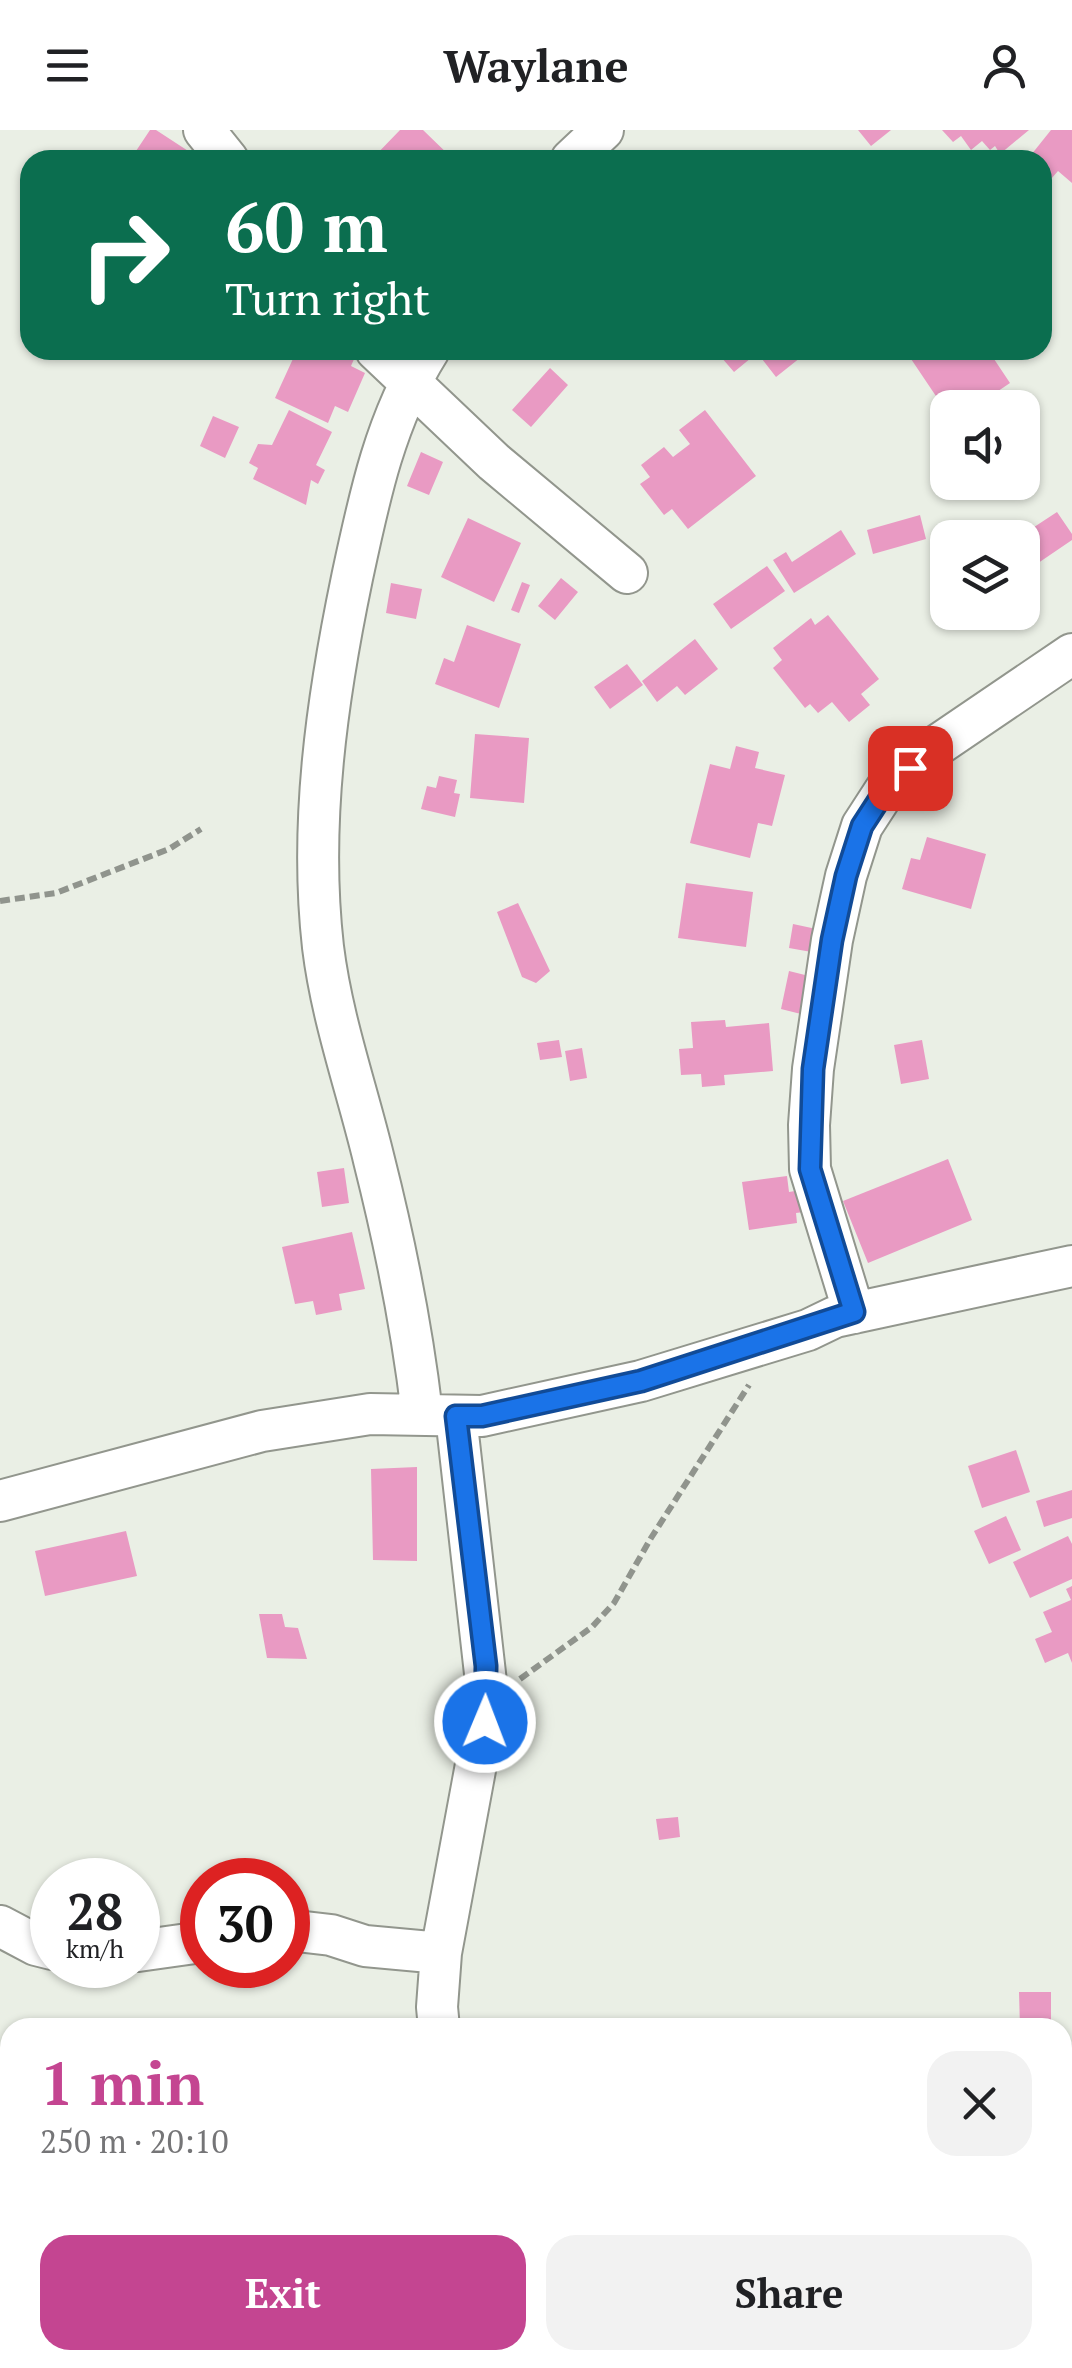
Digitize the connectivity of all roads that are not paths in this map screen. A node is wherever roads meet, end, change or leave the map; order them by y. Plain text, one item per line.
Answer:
1 (204, 130) edge
2 (603, 130) edge
3 (220, 150) edge
4 (582, 150) edge
5 (420, 365) edge
6 (627, 573) dead end
7 (1072, 654) edge
8 (1072, 1266) edge
9 (854, 1312) junction
10 (439, 1415) junction
11 (0, 1500) edge
12 (0, 1926) edge
13 (310, 1933) edge
14 (30, 1942) edge
15 (442, 1952) junction
16 (439, 2018) edge

1 - 3 street
2 - 4 street
5 - 6 street
5 - 10 street
7 - 9 street
8 - 9 street
9 - 10 street
10 - 11 street
10 - 15 street
12 - 14 street
13 - 15 street
15 - 16 street

